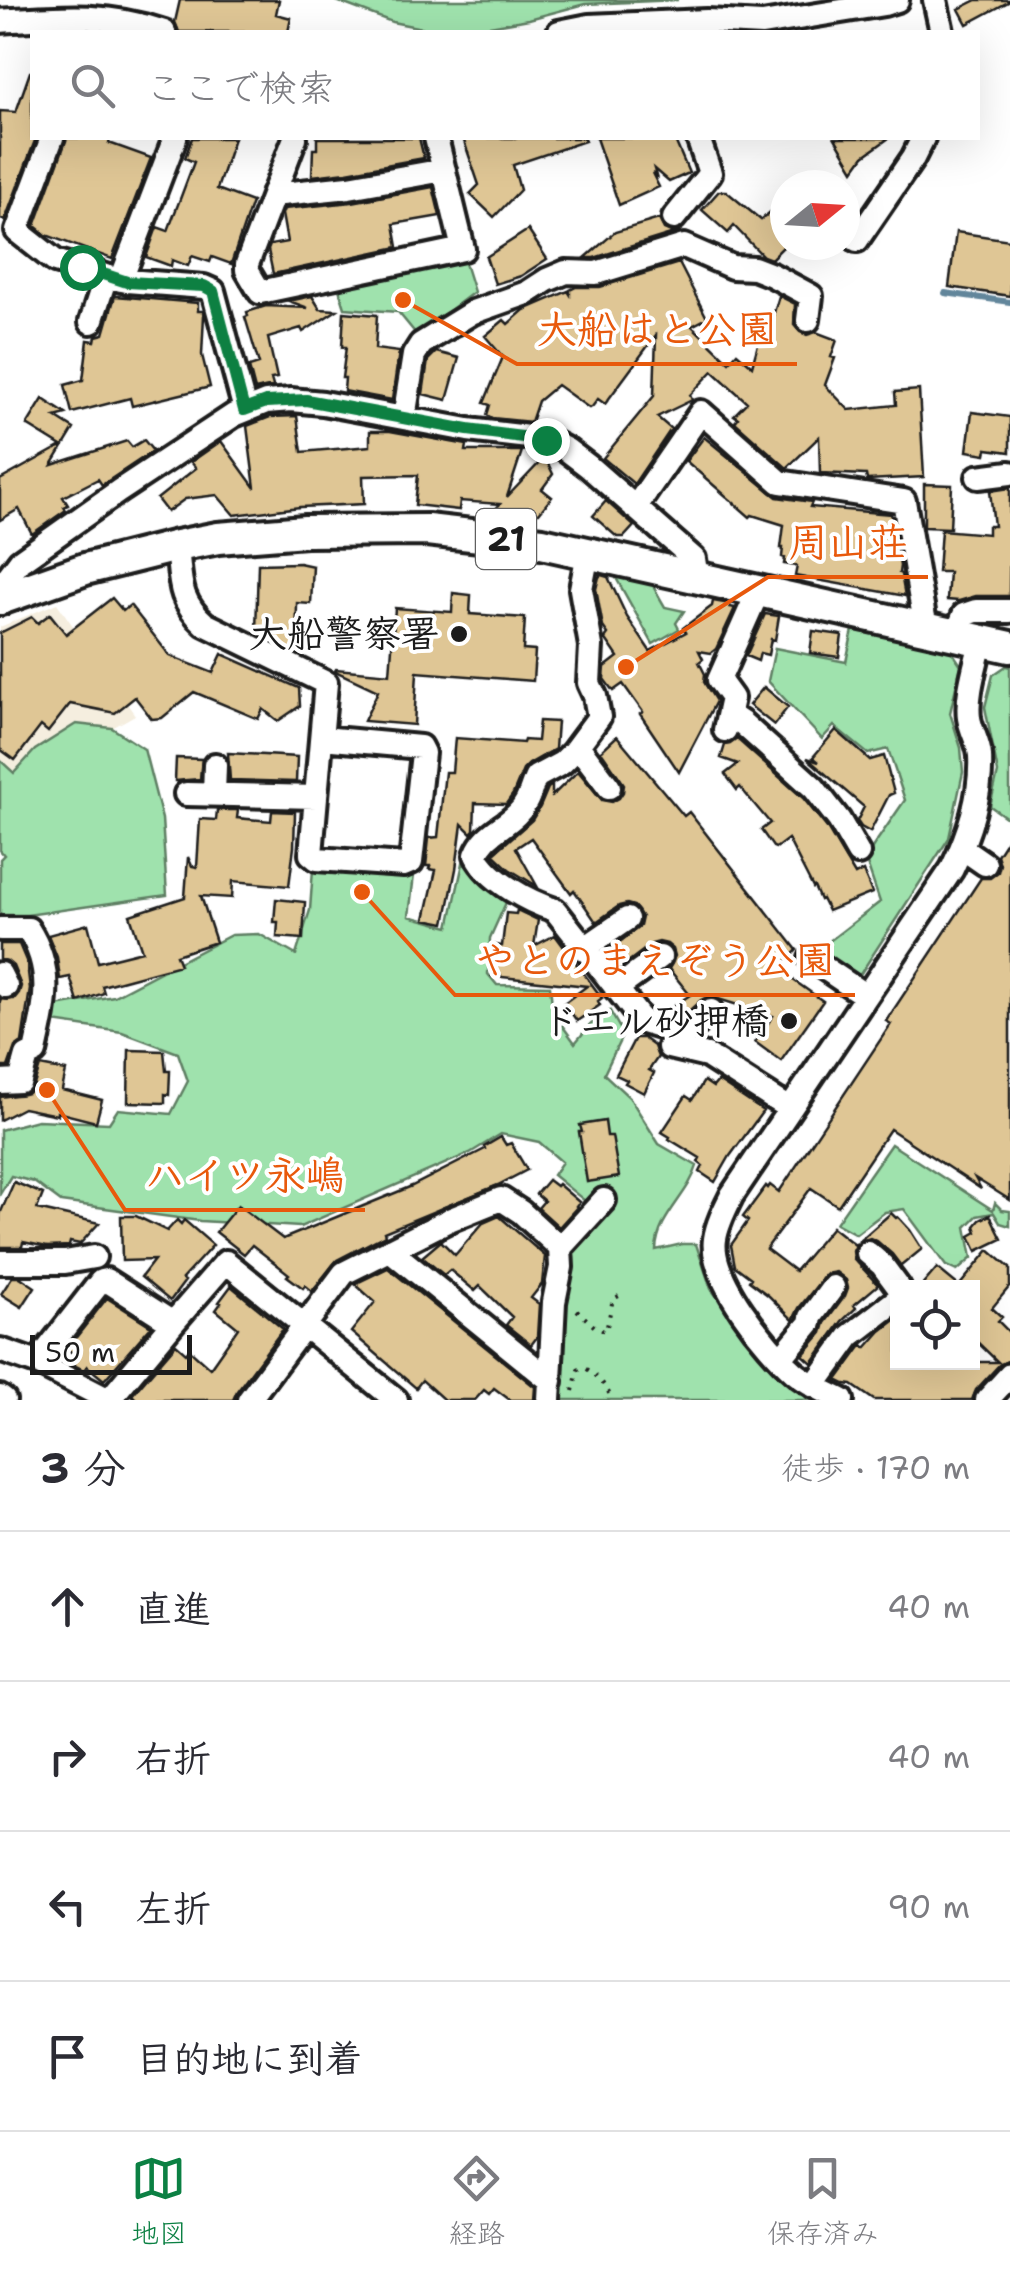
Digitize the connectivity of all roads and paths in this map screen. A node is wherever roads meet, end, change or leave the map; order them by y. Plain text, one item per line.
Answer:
1 (898, 0) edge
2 (936, 0) edge
3 (782, 10) edge
4 (0, 21) edge
5 (95, 26) edge
6 (659, 28) edge
7 (158, 30) edge
8 (569, 30) edge
9 (942, 30) edge
10 (51, 140) edge
11 (174, 140) edge
12 (293, 140) edge
13 (436, 140) edge
14 (699, 140) edge
15 (922, 140) edge
16 (444, 170) junction
17 (274, 192) junction
18 (674, 218) dead end
19 (860, 237) edge
20 (114, 278) junction
21 (808, 320) dead end
22 (91, 322) dead end
23 (244, 410) junction
24 (404, 418) junction
25 (1010, 473) edge
26 (978, 477) dead end
27 (636, 508) junction
28 (177, 546) junction
29 (588, 553) junction
30 (697, 578) junction
31 (758, 592) junction
32 (3, 598) edge
33 (1010, 611) edge
34 (968, 638) edge
35 (322, 738) junction
36 (578, 746) junction
37 (215, 764) dead end
38 (610, 786) dead end
39 (186, 794) dead end
40 (214, 794) junction
41 (316, 797) junction
42 (962, 848) junction
43 (858, 853) dead end
44 (985, 864) dead end
45 (627, 919) dead end
46 (0, 929) edge
47 (585, 948) junction
48 (660, 958) dead end
49 (811, 959) dead end
50 (616, 990) junction
51 (866, 996) junction
52 (712, 1011) dead end
53 (669, 1047) dead end
54 (0, 1082) edge
55 (790, 1109) junction
56 (604, 1200) dead end
57 (560, 1248) junction
58 (390, 1250) junction
59 (868, 1253) dead end
60 (94, 1257) dead end
61 (0, 1262) edge
62 (893, 1280) edge
63 (833, 1287) dead end
64 (621, 1295) dead end
65 (554, 1302) junction
66 (890, 1305) edge
67 (173, 1323) junction
68 (306, 1326) junction
69 (0, 1350) edge
70 (781, 1358) junction
71 (37, 1362) junction
72 (1010, 1375) edge
73 (814, 1386) junction
74 (550, 1390) edge
75 (383, 1396) edge
76 (109, 1400) edge
77 (249, 1400) edge
78 (570, 1400) edge
79 (612, 1400) edge
80 (842, 1400) edge
81 (986, 1400) edge

1 - 3 street
2 - 9 street
3 - 6 street
4 - 5 street
5 - 7 street
6 - 8 street
10 - 20 street
11 - 20 street
12 - 17 street
13 - 16 street
14 - 18 street
15 - 19 street
16 - 17 street
16 - 17 street
20 - 22 street
20 - 23 street
21 - 24 street
23 - 24 street
23 - 32 street
24 - 27 street
25 - 26 street
27 - 30 street
27 - 34 street
28 - 29 main road, 21
28 - 32 main road, 21
28 - 35 street
29 - 30 main road, 21
29 - 36 street
30 - 31 main road, 21
31 - 34 main road, 21
31 - 43 street
33 - 34 street
34 - 42 street
35 - 41 street
35 - 41 street
36 - 38 street
36 - 47 street
37 - 40 street
39 - 40 street
40 - 41 street
42 - 44 street
42 - 51 street
45 - 47 street
46 - 54 street
47 - 50 street
48 - 50 street
49 - 51 street
50 - 52 street
51 - 55 street
53 - 55 street
55 - 70 street
56 - 57 street
57 - 58 street
57 - 65 street
58 - 68 street
58 - 74 street
59 - 62 street
60 - 61 street
63 - 70 street
64 - 65 path
65 - 74 street
66 - 73 street
67 - 68 street
67 - 71 street
67 - 76 street
68 - 75 street
68 - 77 street
69 - 71 street
70 - 73 street
71 - 76 street
72 - 81 street
73 - 80 street
78 - 79 path

